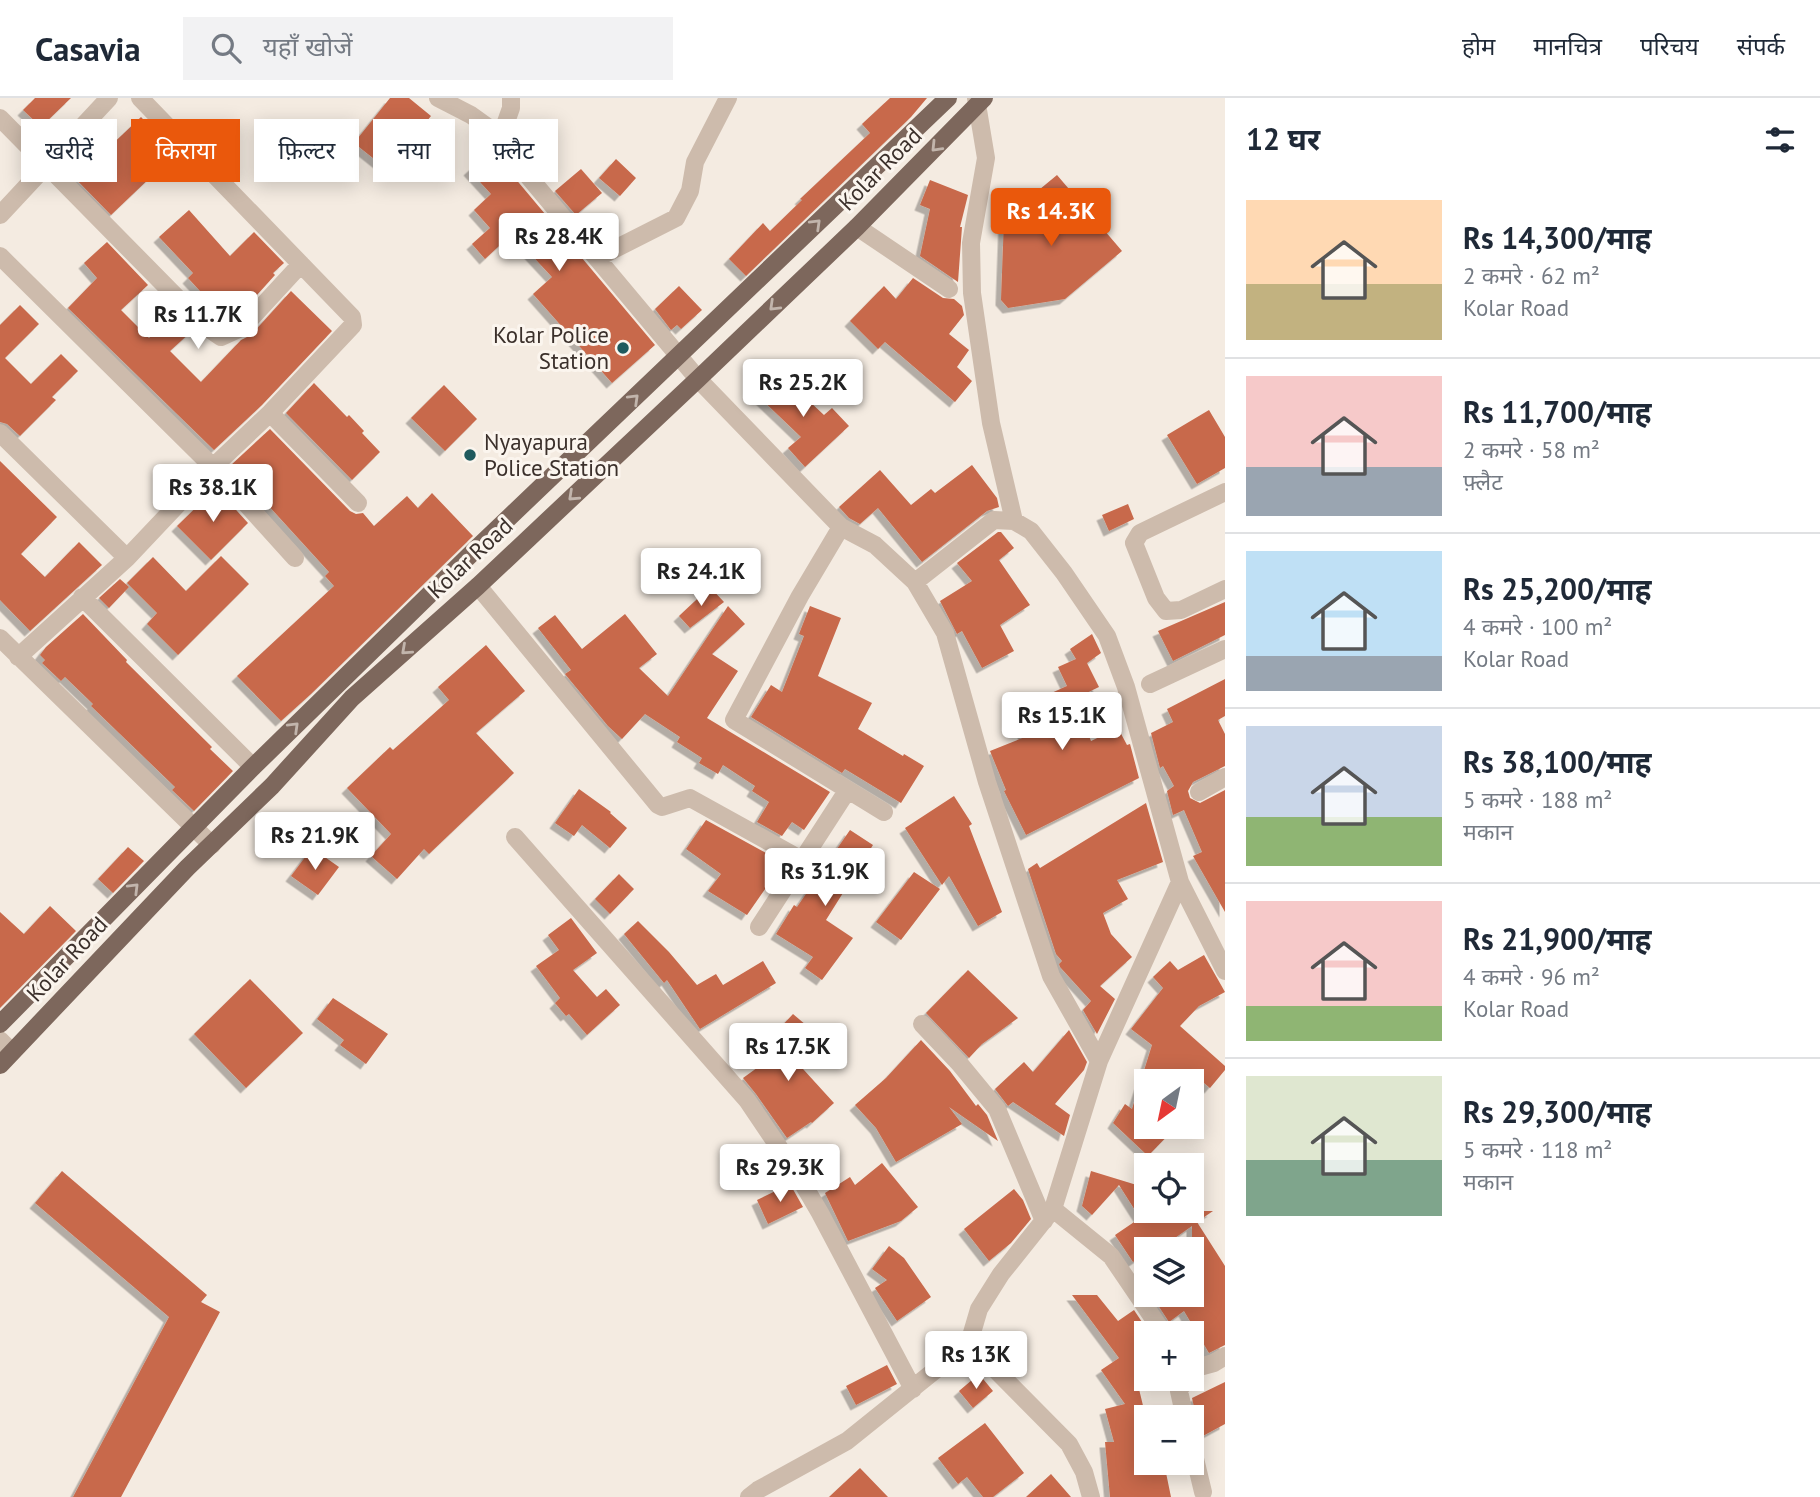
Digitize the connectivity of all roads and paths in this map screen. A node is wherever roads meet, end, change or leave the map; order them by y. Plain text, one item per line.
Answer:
1 (109, 98) edge
2 (140, 98) edge
3 (511, 98) edge
4 (728, 98) edge
5 (948, 98) edge
6 (441, 100) edge
7 (979, 100) edge
8 (0, 118) edge
9 (90, 119) edge
10 (477, 119) edge
11 (506, 119) edge
12 (21, 140) edge
13 (31, 182) edge
14 (62, 182) edge
15 (535, 182) edge
16 (0, 215) edge
17 (858, 227) junction
18 (0, 257) edge
19 (597, 258) junction
20 (300, 264) junction
21 (949, 289) dead end
22 (679, 356) junction
23 (698, 379) junction
24 (270, 414) junction
25 (0, 433) edge
26 (213, 467) junction
27 (1225, 492) edge
28 (358, 503) dead end
29 (1014, 521) junction
30 (499, 527) junction
31 (841, 527) junction
32 (518, 548) junction
33 (127, 558) junction
34 (295, 558) dead end
35 (915, 582) junction
36 (478, 586) junction
37 (1225, 589) edge
38 (82, 597) junction
39 (0, 638) edge
40 (1225, 649) edge
41 (18, 657) junction
42 (1150, 684) dead end
43 (253, 767) junction
44 (1225, 777) edge
45 (847, 791) junction
46 (1199, 792) dead end
47 (884, 812) dead end
48 (194, 828) junction
49 (515, 837) dead end
50 (212, 845) junction
51 (802, 860) junction
52 (1180, 882) junction
53 (759, 928) dead end
54 (1225, 971) edge
55 (0, 1024) edge
56 (922, 1024) dead end
57 (4, 1052) edge
58 (1099, 1061) junction
59 (1048, 1215) junction
60 (1155, 1321) edge
61 (969, 1343) junction
62 (1225, 1356) edge
63 (1204, 1366) edge
64 (913, 1389) junction
65 (1199, 1475) edge
66 (1203, 1492) dead end
67 (749, 1497) edge
68 (1091, 1497) edge

1 - 9 street
2 - 20 street
3 - 11 street
4 - 19 street
22 -> 5 main road, Kolar Road
6 - 10 street
7 -> 17 main road, Kolar Road
7 - 29 street
8 - 12 street
13 - 16 street
14 - 20 street
15 - 19 street
17 - 21 street
17 -> 23 main road, Kolar Road
18 - 26 street
19 - 22 street
20 - 24 street
22 - 23 street
30 -> 22 main road, Kolar Road
23 - 31 street
23 -> 32 main road, Kolar Road
24 - 26 street
24 - 28 street
25 - 33 street
26 - 33 street
26 - 34 street
27 - 37 street
29 - 35 street
29 - 52 street
30 - 32 main road
43 -> 30 main road, Kolar Road
31 - 35 street
31 - 45 street
32 - 36 main road, Kolar Road
33 - 38 street
35 - 58 street
36 -> 50 main road, Kolar Road
36 - 51 street
38 - 41 street
38 - 43 street
39 - 41 street
40 - 42 street
41 - 48 street
43 - 48 main road, Kolar Road
44 - 46 street
45 - 47 street
45 - 51 street
48 - 50 street
55 -> 48 main road, Kolar Road
49 - 64 street
50 - 57 main road, Kolar Road
51 - 53 street
52 - 54 street
52 - 58 street
56 - 59 street
58 - 59 street
59 - 60 street
59 - 61 street
61 - 64 street
61 - 68 street
62 - 63 street
64 - 67 street
65 - 66 street

